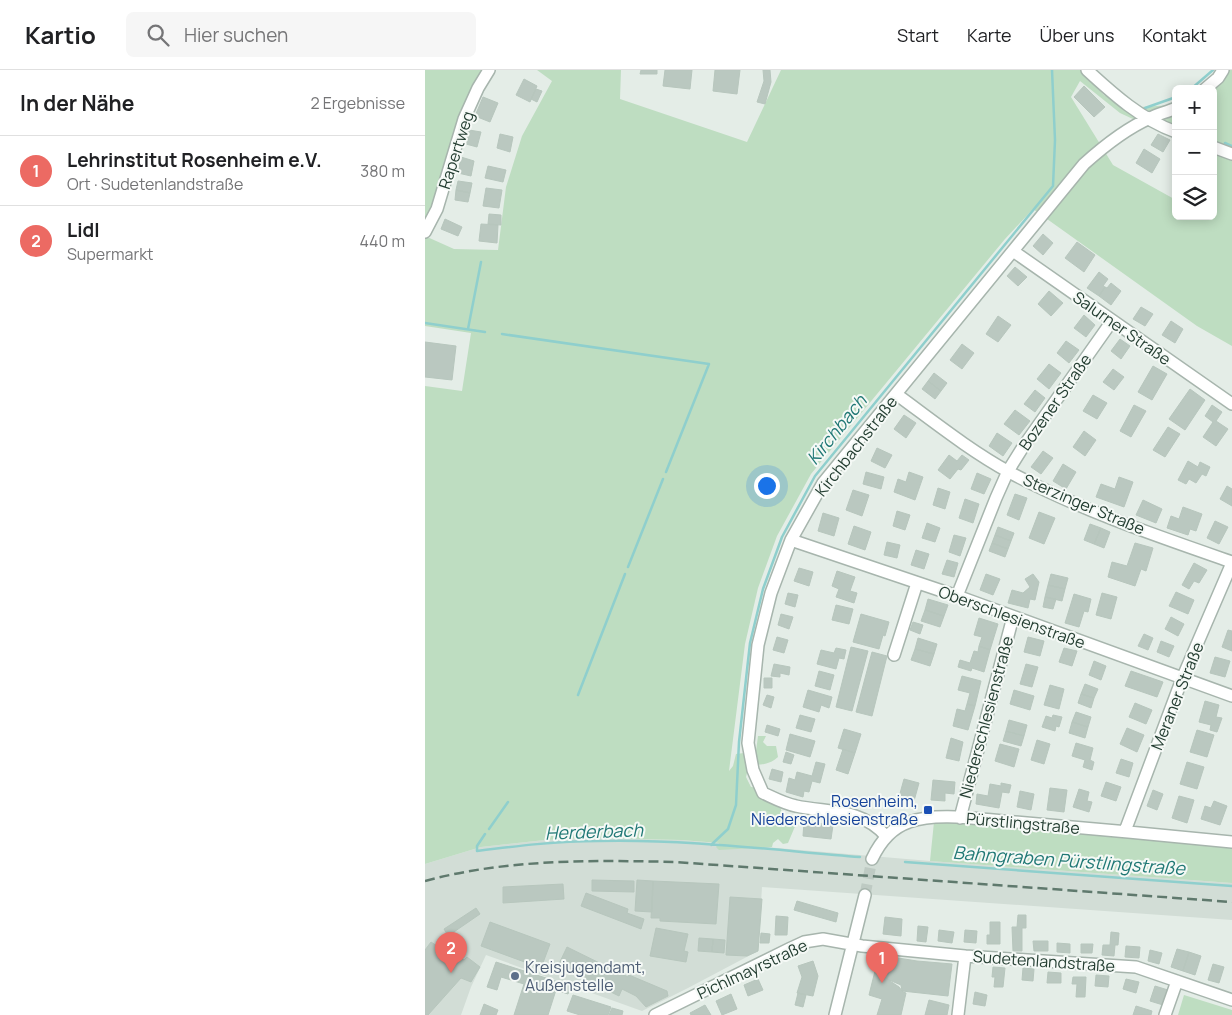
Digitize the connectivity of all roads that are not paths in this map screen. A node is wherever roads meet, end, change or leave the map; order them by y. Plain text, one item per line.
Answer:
1 (489, 70) edge
2 (1087, 70) edge
3 (1223, 70) edge
4 (1210, 85) edge
5 (1172, 110) edge
6 (1148, 119) junction
7 (1172, 130) edge
8 (1217, 148) edge
9 (1232, 154) edge
10 (425, 232) edge
11 (1013, 251) junction
12 (1112, 321) junction
13 (896, 394) junction
14 (1232, 404) edge
15 (1008, 471) junction
16 (791, 540) junction
17 (1232, 562) edge
18 (917, 583) junction
19 (957, 596) junction
20 (1013, 617) junction
21 (893, 655) dead end
22 (1182, 679) junction
23 (1232, 696) edge
24 (960, 818) junction
25 (1125, 831) junction
26 (886, 836) junction
27 (1232, 842) edge
28 (872, 859) tunnel mouth
29 (865, 895) tunnel mouth
30 (852, 944) junction
31 (965, 956) junction
32 (1177, 981) junction
33 (1232, 1000) edge
34 (655, 1015) edge
35 (835, 1015) edge
36 (958, 1015) edge
37 (1165, 1015) edge

1 - 10 street, Rapertweg
2 - 6 street
3 - 4 street
5 - 6 street, Kirchbachstraße
6 - 7 street
6 - 11 street, Kirchbachstraße
8 - 9 street
11 - 12 street, Salurner Straße
11 - 13 street, Kirchbachstraße
12 - 14 street, Salurner Straße
12 - 15 street, Bozener Straße
13 - 15 street, Sterzinger Straße
13 - 16 street, Kirchbachstraße
15 - 17 street, Sterzinger Straße
15 - 19 street, Bozener Straße
16 - 18 street, Oberschlesienstraße
16 - 26 street, Kirchbachstraße
17 - 22 street, Meraner Straße
18 - 19 street, Oberschlesienstraße
18 - 21 street
19 - 20 street, Oberschlesienstraße
20 - 22 street, Oberschlesienstraße
20 - 24 street, Niederschlesienstraße
22 - 23 street, Oberschlesienstraße
22 - 25 street, Meraner Straße
24 - 25 street, Pürstlingstraße
24 - 26 street, Pürstlingstraße
25 - 27 street, Pürstlingstraße
26 - 28 street
29 - 30 street
30 - 31 street, Sudetenlandstraße
30 - 34 street, Pichlmayrstraße
30 - 35 street
31 - 32 street, Sudetenlandstraße
31 - 36 street
32 - 33 street, Sudetenlandstraße
32 - 37 street

